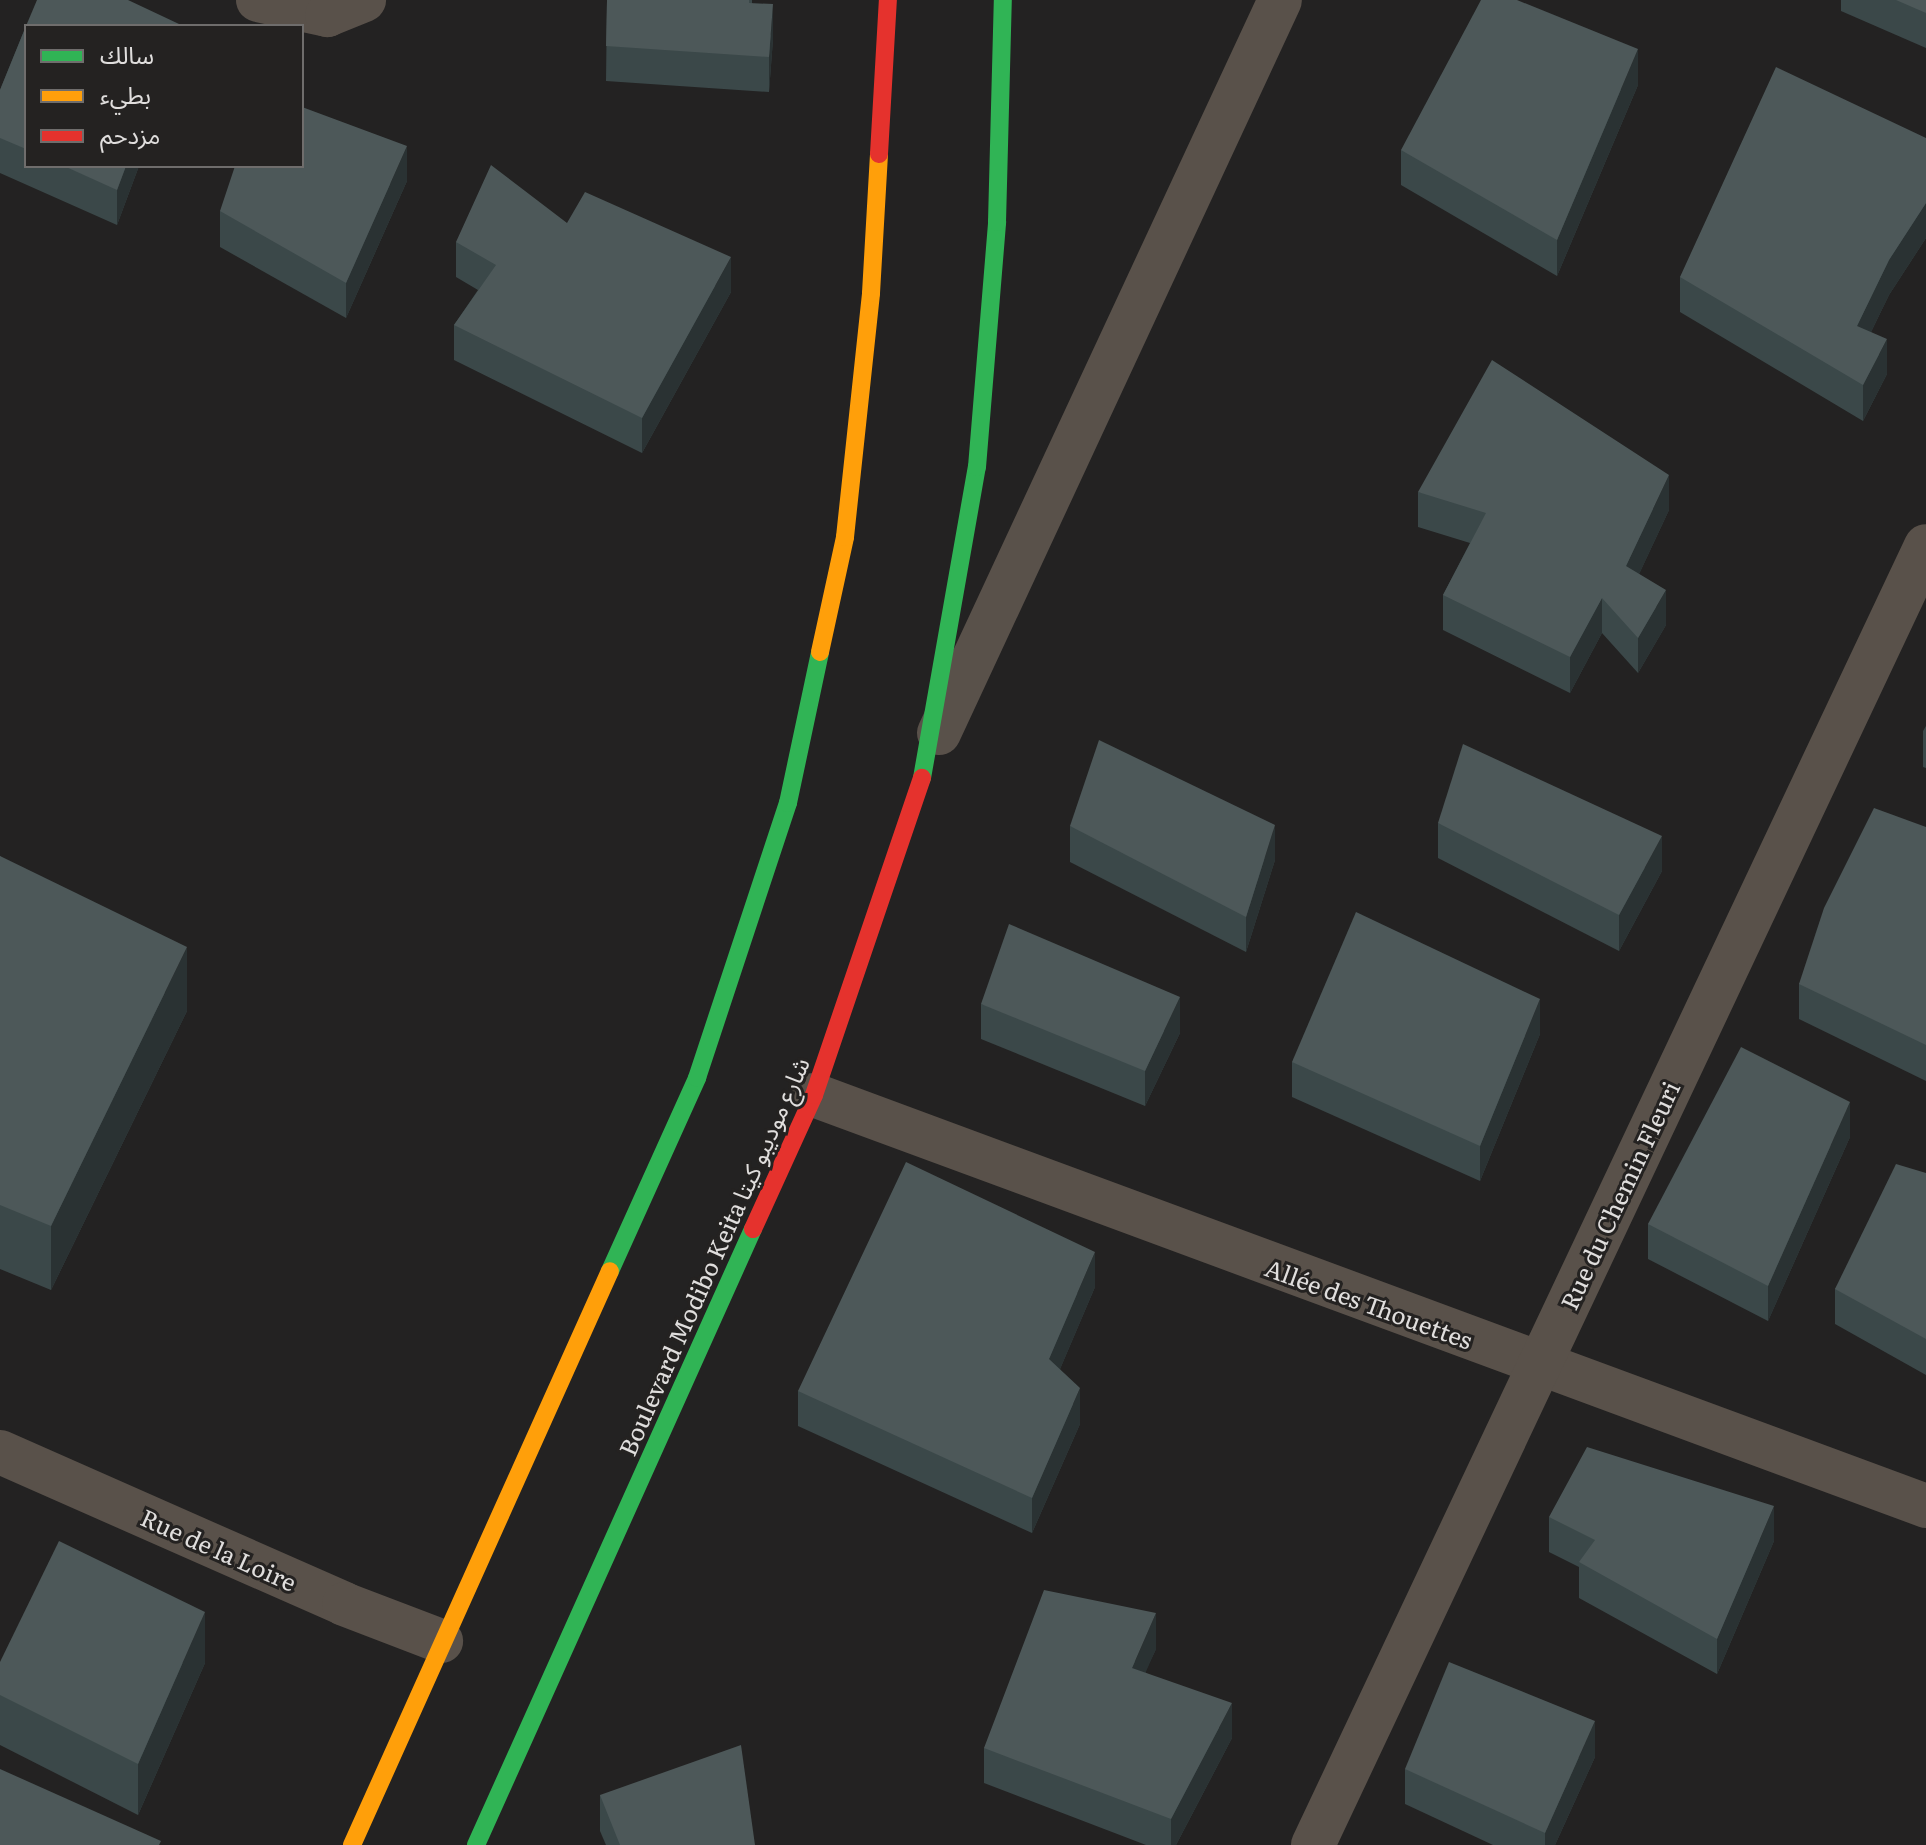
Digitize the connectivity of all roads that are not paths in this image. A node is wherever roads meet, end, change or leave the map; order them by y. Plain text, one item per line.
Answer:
1 (258, 0) edge
2 (364, 0) edge
3 (888, 0) edge
4 (1003, 0) edge
5 (1280, 0) edge
6 (1926, 546) edge
7 (930, 753) junction
8 (814, 1095) junction
9 (1539, 1366) junction
10 (0, 1452) edge
11 (1926, 1506) edge
12 (441, 1641) junction
13 (352, 1845) edge
14 (476, 1845) edge
15 (1313, 1845) edge

1 - 2 street
3 - 12 main road
4 - 7 main road, Boulevard Modibo Keita شارع موديبو كيتا
5 - 7 street
6 - 9 street, Rue du Chemin Fleuri
7 - 8 main road, Boulevard Modibo Keita شارع موديبو كيتا
8 - 9 street, Allée des Thouettes
8 - 14 main road, Boulevard Modibo Keita شارع موديبو كيتا
9 - 11 street, Allée des Thouettes
9 - 15 street, Rue du Chemin Fleuri
10 - 12 street, Rue de la Loire
12 - 13 main road

